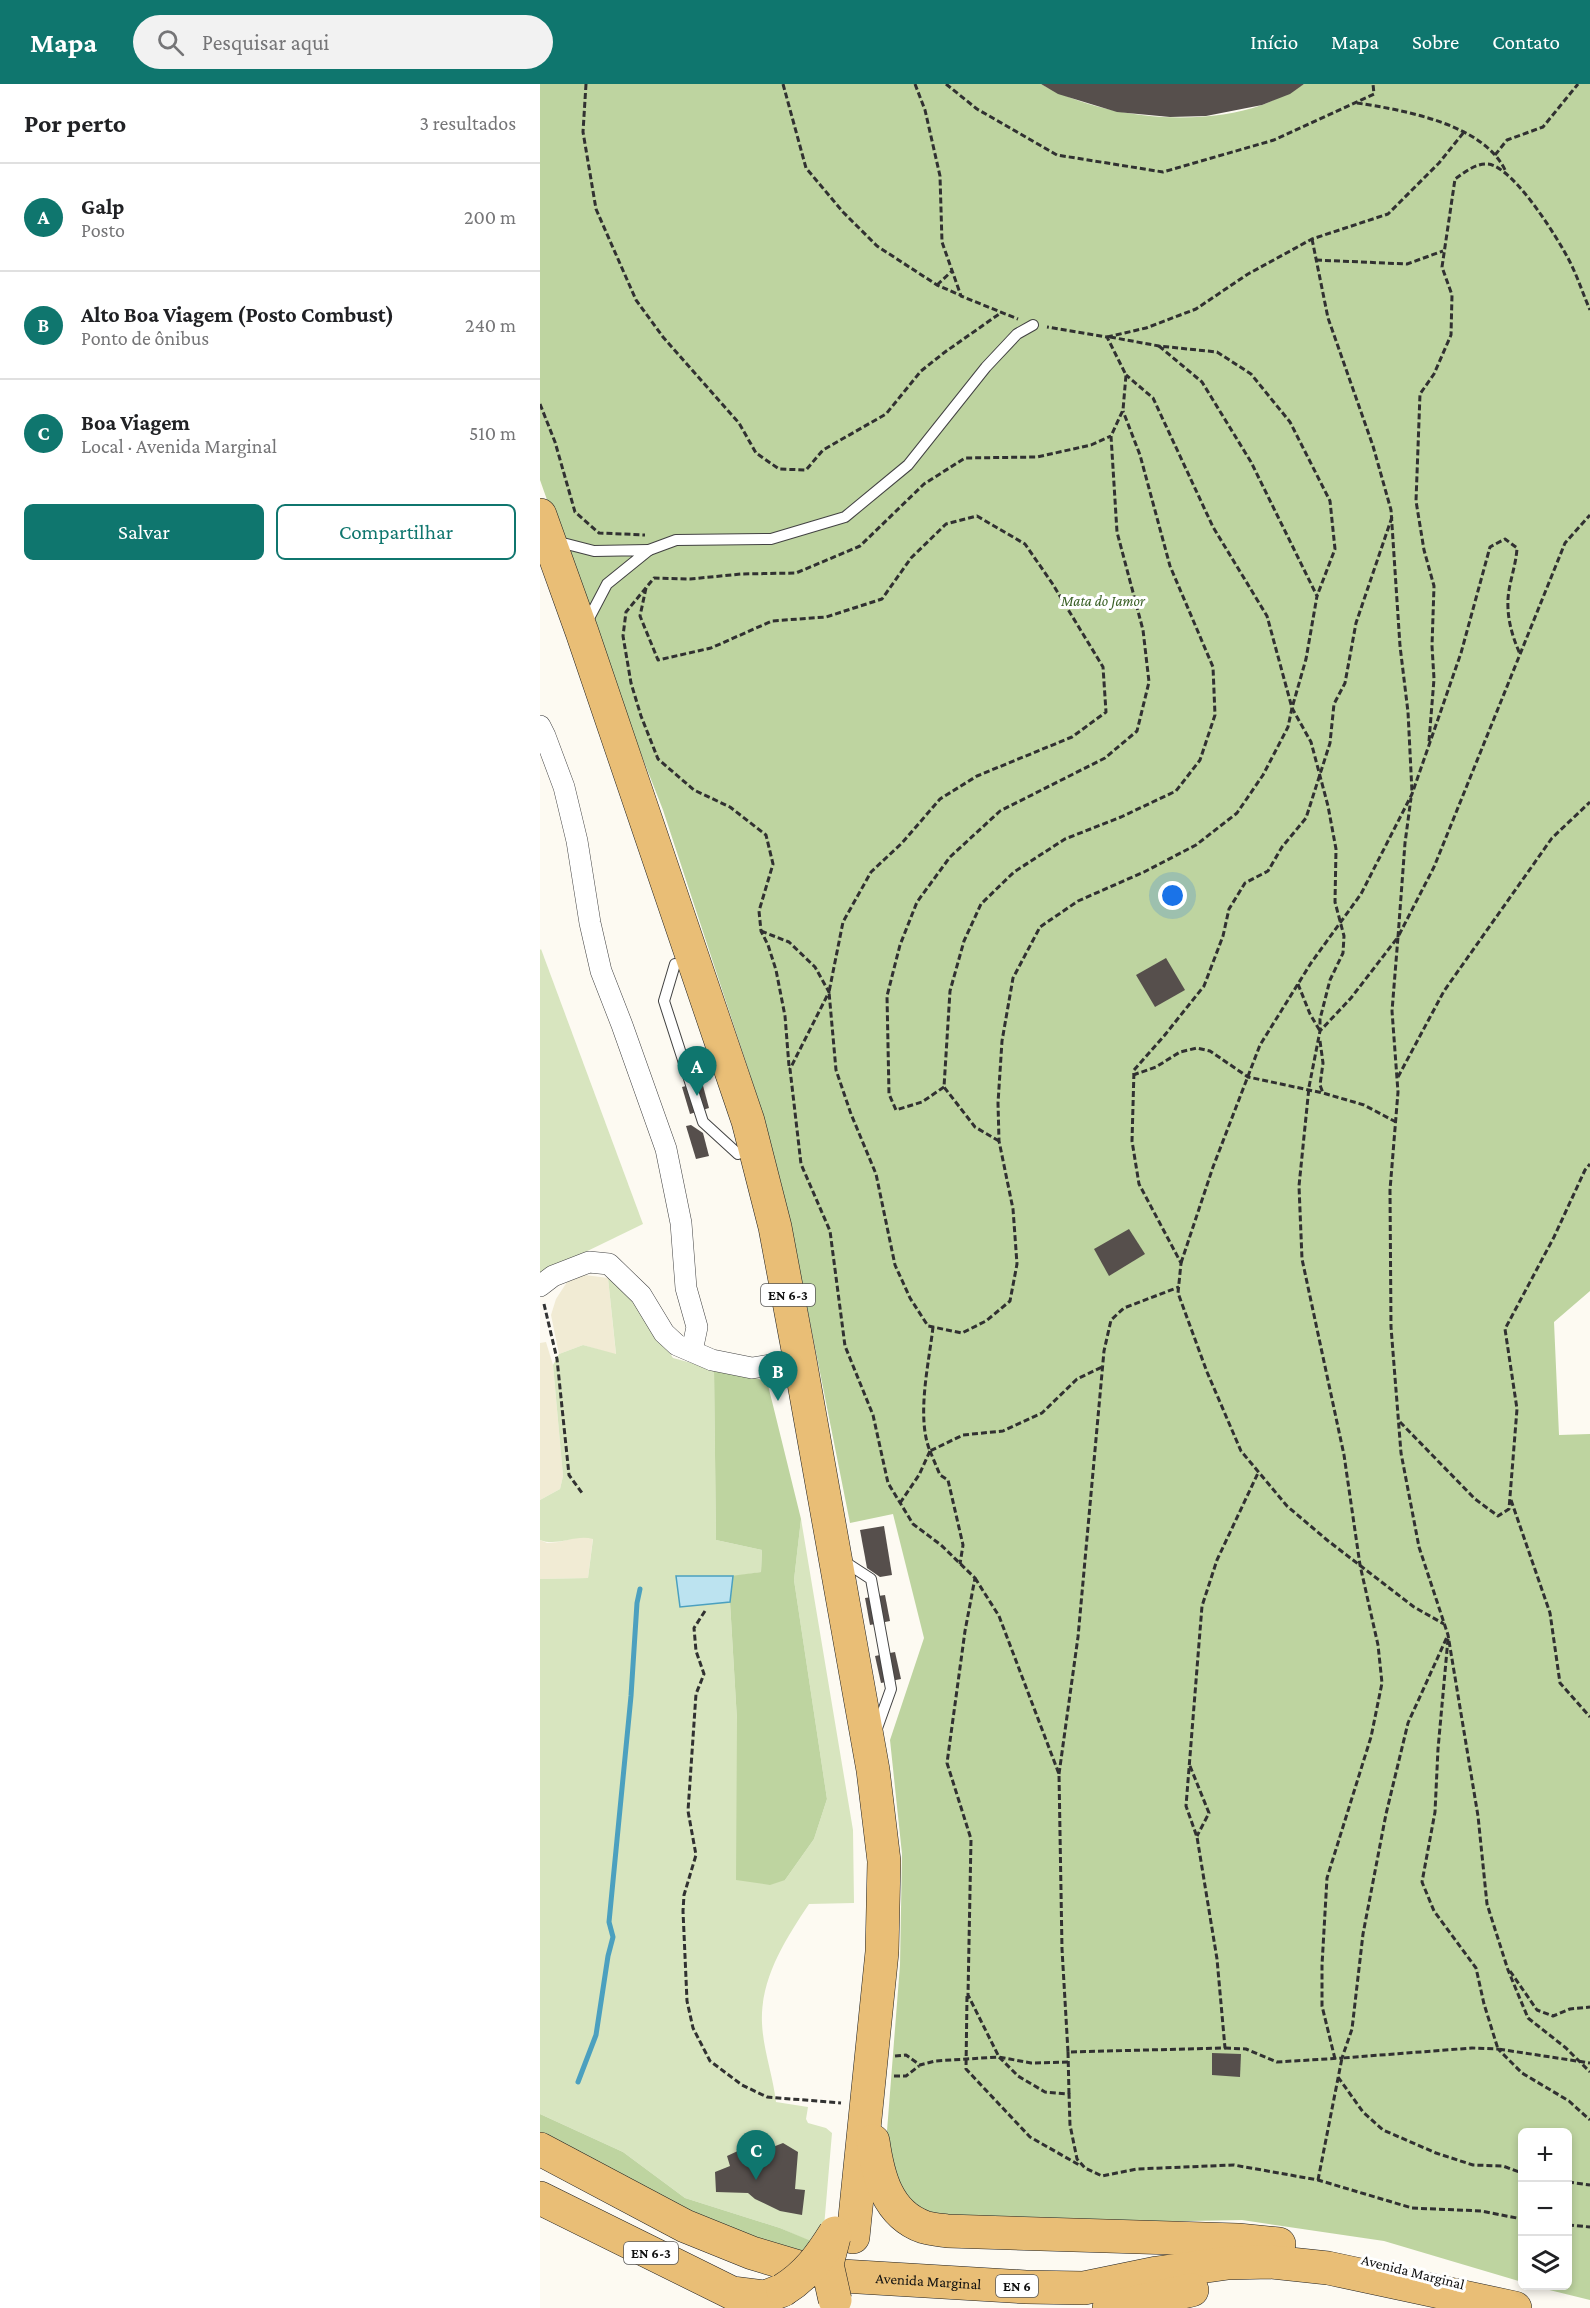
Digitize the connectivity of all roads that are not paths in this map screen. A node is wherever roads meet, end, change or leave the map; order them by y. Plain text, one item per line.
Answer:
1 (1033, 325) road end
2 (543, 541) edge
3 (649, 550) junction
4 (582, 632) junction
5 (540, 726) edge
6 (542, 1294) edge
7 (692, 1352) junction
8 (783, 1363) junction
9 (860, 2104) junction
10 (540, 2149) edge
11 (540, 2198) edge
12 (540, 2222) edge
13 (844, 2235) junction
14 (832, 2305) edge
15 (712, 2308) edge
16 (1109, 2308) edge
17 (1411, 2308) edge
18 (1515, 2308) edge
19 (1539, 2308) edge

1 - 3 lane
2 - 3 lane
2 - 4 main road, EN 6-3
2 - 8 main road, EN 6-3
3 - 4 lane
4 - 9 main road, EN 6-3
5 - 7 street
6 - 7 street
7 - 8 street
8 - 9 main road, EN 6-3
9 - 13 main road, EN 6-3
9 - 19 main road, Avenida Marginal
10 - 18 main road, Avenida Marginal / EN 6
11 - 13 main road, EN 6-3, bridge
12 - 15 main road
13 - 14 main road, EN 6-3, bridge
16 - 17 main road

